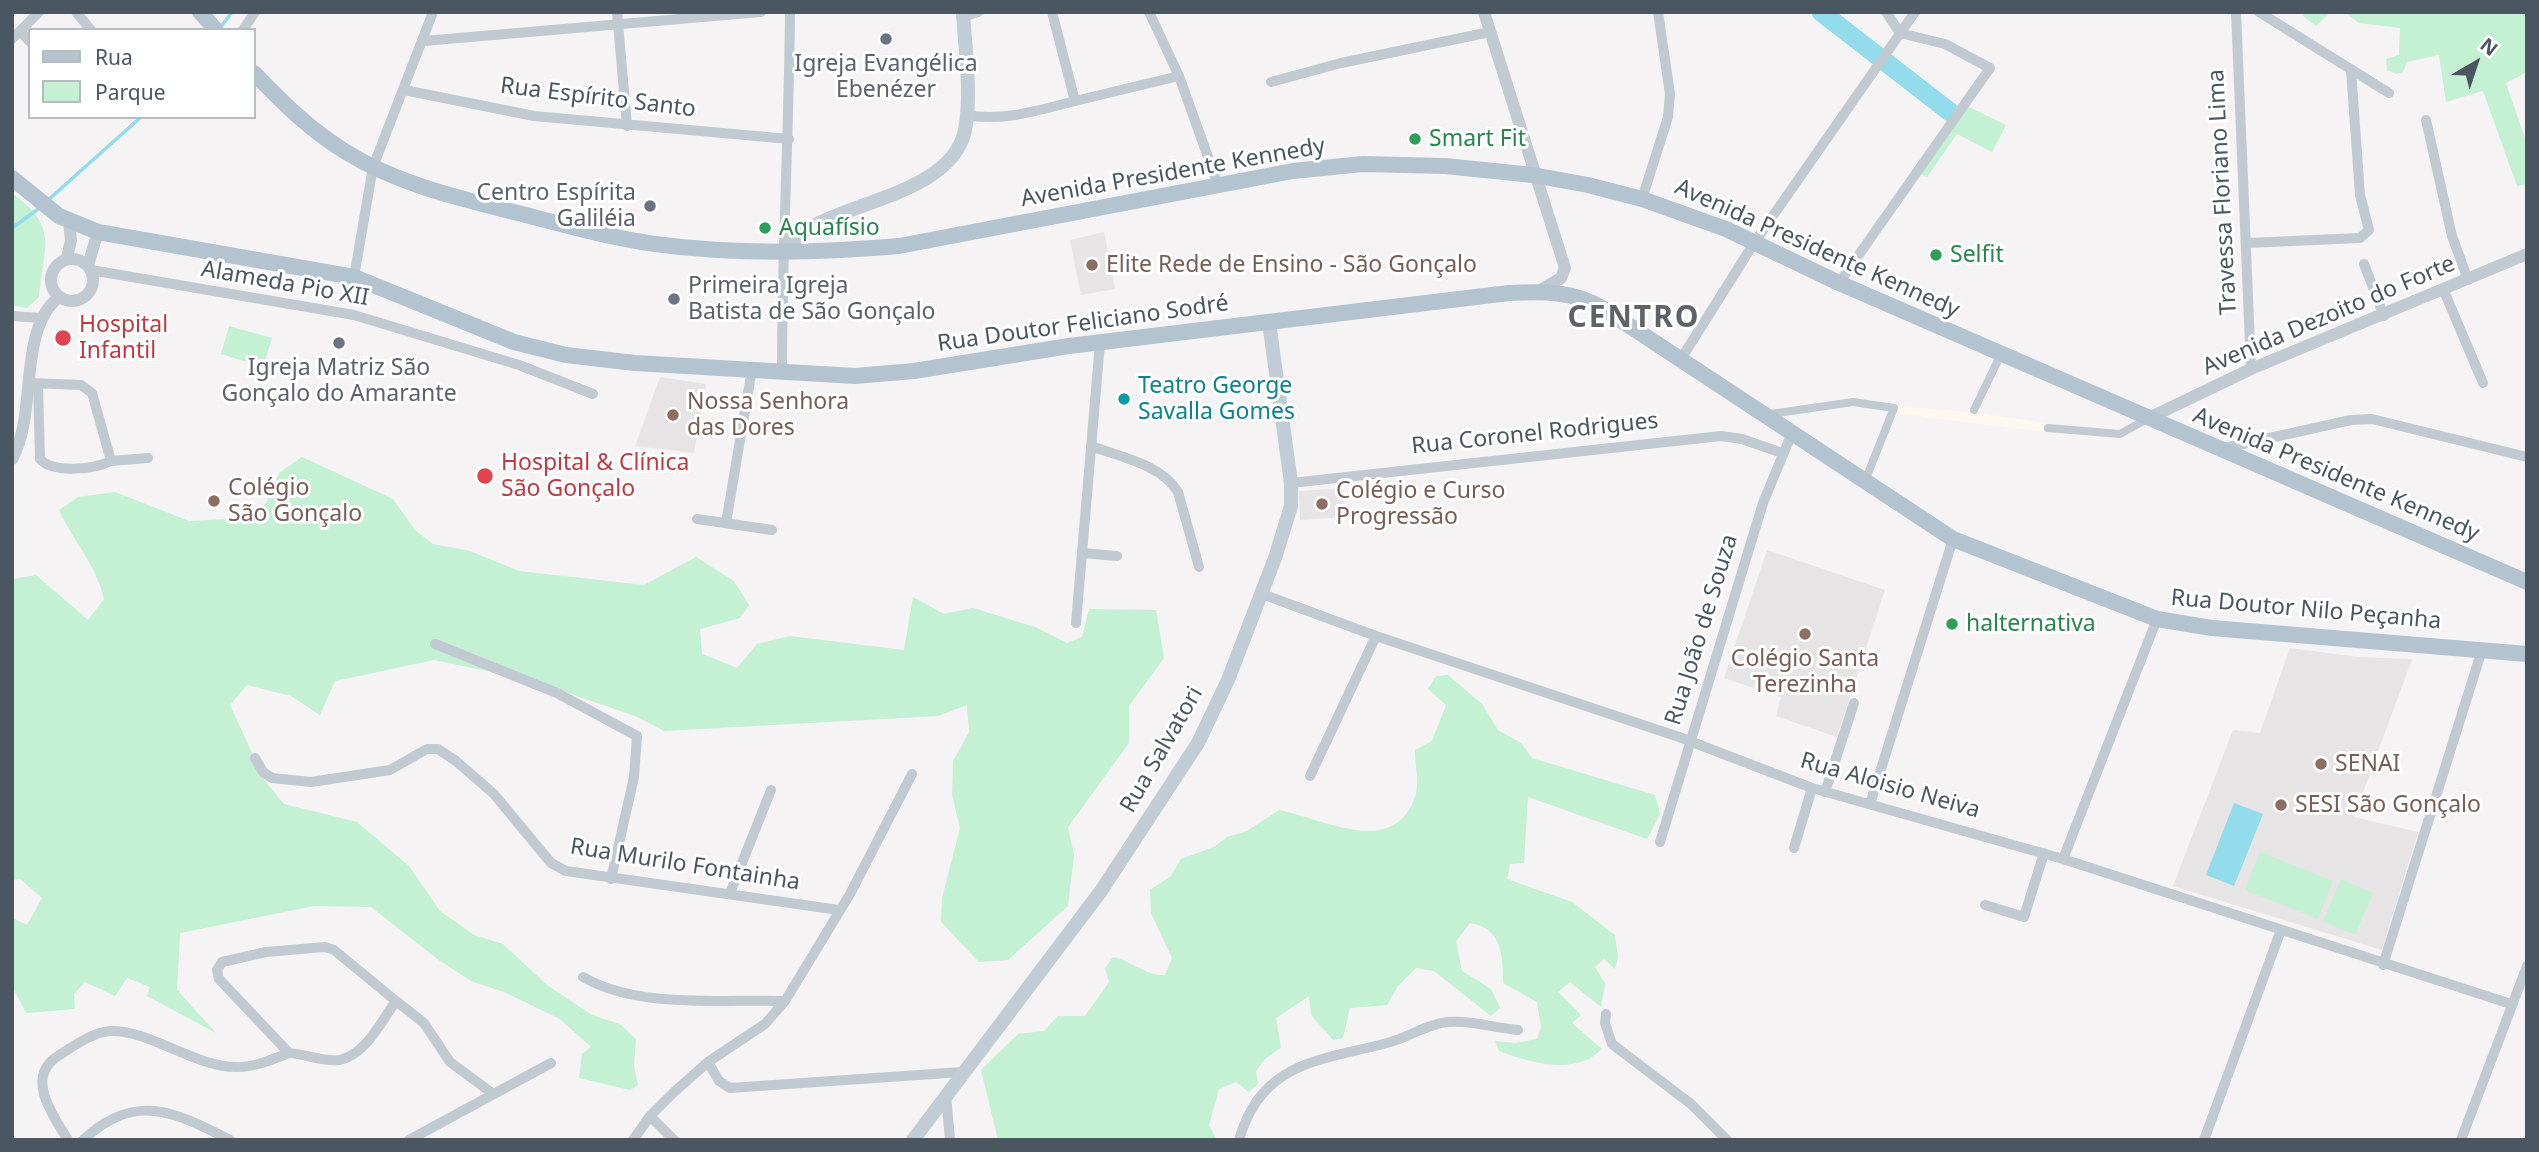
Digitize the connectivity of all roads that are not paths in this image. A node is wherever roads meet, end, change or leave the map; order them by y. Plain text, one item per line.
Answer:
1 (39, 12) edge
2 (76, 12) edge
3 (201, 12) edge
4 (255, 12) edge
5 (433, 12) edge
6 (617, 12) edge
7 (761, 12) edge
8 (790, 12) edge
9 (978, 12) edge
10 (1052, 12) edge
11 (1149, 12) edge
12 (1485, 12) edge
13 (1658, 12) edge
14 (1886, 12) edge
15 (1915, 12) edge
16 (2236, 12) edge
17 (2259, 12) edge
18 (963, 15) edge
19 (619, 26) junction
20 (90, 28) edge
21 (214, 28) edge
22 (244, 28) edge
23 (1490, 32) junction
24 (1900, 33) junction
25 (16, 35) edge
26 (424, 41) junction
27 (2351, 70) junction
28 (256, 75) edge
29 (1179, 76) junction
30 (1271, 82) dead end
31 (404, 90) junction
32 (2389, 93) dead end
33 (1075, 101) junction
34 (966, 114) junction
35 (2426, 120) dead end
36 (626, 126) junction
37 (789, 139) junction
38 (373, 167) junction
39 (1533, 175) junction
40 (12, 178) edge
41 (1218, 185) junction
42 (1642, 199) junction
43 (69, 222) junction
44 (99, 232) junction
45 (1754, 243) junction
46 (2247, 243) junction
47 (783, 251) junction
48 (2527, 254) edge
49 (67, 258) junction
50 (2364, 264) dead end
51 (90, 268) junction
52 (354, 277) junction
53 (2468, 280) junction
54 (1839, 284) junction
55 (1539, 291) junction
56 (2444, 291) junction
57 (60, 297) junction
58 (12, 316) edge
59 (2384, 316) junction
60 (42, 318) junction
61 (1269, 322) junction
62 (475, 326) junction
63 (1100, 343) junction
64 (469, 349) junction
65 (2001, 354) junction
66 (1681, 359) junction
67 (752, 369) junction
68 (2252, 369) junction
69 (782, 371) junction
70 (34, 383) junction
71 (2483, 383) dead end
72 (593, 394) dead end
73 (1974, 410) dead end
74 (1764, 415) junction
75 (2149, 418) junction
76 (2048, 428) dead end
77 (1792, 433) junction
78 (1091, 446) junction
79 (2217, 449) junction
80 (1782, 453) junction
81 (2527, 457) edge
82 (148, 458) dead end
83 (12, 459) edge
84 (111, 461) junction
85 (1864, 482) junction
86 (1291, 483) junction
87 (697, 519) dead end
88 (726, 523) junction
89 (772, 530) dead end
90 (1953, 539) junction
91 (1082, 553) junction
92 (1117, 556) dead end
93 (1199, 567) dead end
94 (2527, 582) edge
95 (1262, 594) junction
96 (2157, 620) junction
97 (1076, 623) dead end
98 (1377, 636) junction
99 (435, 644) dead end
100 (2482, 650) junction
101 (2527, 654) edge
102 (1854, 703) dead end
103 (1691, 742) junction
104 (255, 758) dead end
105 (912, 774) dead end
106 (1310, 776) dead end
107 (1812, 788) junction
108 (771, 790) dead end
109 (1825, 792) junction
110 (1870, 804) junction
111 (1660, 842) dead end
112 (1794, 848) dead end
113 (2044, 853) junction
114 (2063, 859) junction
115 (611, 879) junction
116 (730, 893) junction
117 (1985, 905) dead end
118 (839, 910) junction
119 (2281, 930) junction
120 (2383, 965) junction
121 (2527, 966) edge
122 (583, 977) dead end
123 (396, 1001) junction
124 (785, 1002) junction
125 (2511, 1004) junction
126 (1606, 1014) dead end
127 (1518, 1030) dead end
128 (289, 1053) junction
129 (708, 1062) junction
130 (551, 1063) dead end
131 (962, 1072) junction
132 (492, 1093) junction
133 (946, 1095) junction
134 (650, 1116) junction
135 (68, 1140) edge
136 (83, 1140) edge
137 (230, 1140) edge
138 (409, 1140) edge
139 (633, 1140) edge
140 (674, 1140) edge
141 (913, 1140) edge
142 (950, 1140) edge
143 (1239, 1140) edge
144 (1727, 1140) edge
145 (2204, 1140) edge
146 (2461, 1140) edge

1 - 25 street
2 - 20 street
3 - 21 main road
4 - 22 street
5 - 26 street
6 - 19 street
7 - 19 street
8 - 37 street
9 - 18 street
10 - 33 street
11 - 29 street
12 - 23 street
13 - 42 street
14 - 24 street
15 - 24 street
16 - 46 street, Travessa Floriano Lima
17 - 27 street
18 - 34 main road
19 - 26 street
19 - 36 street
23 - 30 street
23 - 39 street
24 - 45 street
24 - 54 street
26 - 31 street
27 - 32 street
27 - 46 street
28 - 38 main road, Avenida Presidente Kennedy
29 - 33 street
29 - 41 street
31 - 36 street, Rua Espírito Santo
31 - 38 street
33 - 34 street
34 - 47 main road
35 - 53 street
36 - 37 street, Rua Espírito Santo
37 - 47 street
38 - 47 main road, Avenida Presidente Kennedy
38 - 52 street
39 - 41 main road, Avenida Presidente Kennedy
39 - 42 main road, Avenida Presidente Kennedy
39 - 55 street
40 - 43 main road, Rua Doutor Feliciano Sodré
41 - 47 main road, Avenida Presidente Kennedy
42 - 45 main road, Avenida Presidente Kennedy
43 - 44 main road, Rua Doutor Feliciano Sodré
43 - 49 street
44 - 51 street
44 - 52 main road, Rua Doutor Feliciano Sodré
45 - 54 main road, Avenida Presidente Kennedy
45 - 66 street
46 - 68 street, Travessa Floriano Lima
47 - 69 street
48 - 53 street, Avenida Dezoito do Forte
49 - 51 street
49 - 57 street
50 - 59 street
51 - 57 street
51 - 64 street, Alameda Pio XII
52 - 62 main road, Rua Doutor Feliciano Sodré
53 - 56 street, Avenida Dezoito do Forte
54 - 65 main road, Avenida Presidente Kennedy
55 - 61 main road, Rua Doutor Feliciano Sodré
55 - 66 main road, Rua Doutor Feliciano Sodré
56 - 59 street, Avenida Dezoito do Forte
56 - 71 street
57 - 60 street
58 - 60 street
59 - 68 street, Avenida Dezoito do Forte
60 - 70 street
61 - 63 main road, Rua Doutor Feliciano Sodré
61 - 86 main road, Rua Salvatori
62 - 64 street
62 - 67 main road, Rua Doutor Feliciano Sodré
63 - 69 main road, Rua Doutor Feliciano Sodré
63 - 78 street
64 - 72 street, Alameda Pio XII
65 - 73 street
65 - 75 main road, Avenida Presidente Kennedy
66 - 74 main road, Rua Doutor Feliciano Sodré
67 - 69 main road, Rua Doutor Feliciano Sodré
67 - 88 street
68 - 75 street, Avenida Dezoito do Forte
70 - 83 street
70 - 84 street
70 - 84 street
74 - 77 main road, Rua Doutor Feliciano Sodré
74 - 85 street
75 - 76 street
75 - 79 main road, Avenida Presidente Kennedy
77 - 80 street, Rua João de Souza
77 - 85 main road, Rua Doutor Nilo Peçanha
78 - 91 street
78 - 93 street
79 - 81 street
79 - 94 main road, Avenida Presidente Kennedy
80 - 86 street, Rua Coronel Rodrigues
80 - 103 street, Rua João de Souza
82 - 84 street
85 - 90 main road, Rua Doutor Nilo Peçanha
86 - 95 main road, Rua Salvatori
87 - 88 street
88 - 89 street
90 - 96 main road, Rua Doutor Nilo Peçanha
90 - 110 street
91 - 92 street
91 - 97 street
95 - 98 street, Rua Aloisio Neiva
95 - 131 main road, Rua Salvatori
96 - 100 main road, Rua Doutor Nilo Peçanha
96 - 114 street
98 - 103 street, Rua Aloisio Neiva
98 - 106 street
99 - 115 street
100 - 101 main road, Rua Doutor Nilo Peçanha
100 - 120 street
102 - 109 street
103 - 107 street, Rua Aloisio Neiva
103 - 111 street, Rua João de Souza
104 - 115 street, Rua Murilo Fontainha
105 - 118 street
107 - 109 street, Rua Aloisio Neiva
107 - 112 street
108 - 116 street
109 - 110 street, Rua Aloisio Neiva
110 - 113 street, Rua Aloisio Neiva
113 - 114 street, Rua Aloisio Neiva
113 - 117 street
114 - 119 street, Rua Aloisio Neiva
115 - 116 street, Rua Murilo Fontainha
116 - 118 street, Rua Murilo Fontainha
118 - 124 street
119 - 120 street, Rua Aloisio Neiva
119 - 145 street
120 - 125 street, Rua Aloisio Neiva
121 - 125 street
122 - 124 street
123 - 128 street
123 - 128 street
123 - 132 street
124 - 129 street
125 - 146 street
126 - 144 street
127 - 143 street
128 - 135 street
129 - 131 street
129 - 134 street
130 - 132 street
131 - 133 main road, Rua Salvatori
132 - 138 street
133 - 141 main road, Rua Salvatori
133 - 142 street
134 - 139 street
134 - 140 street
136 - 137 street

